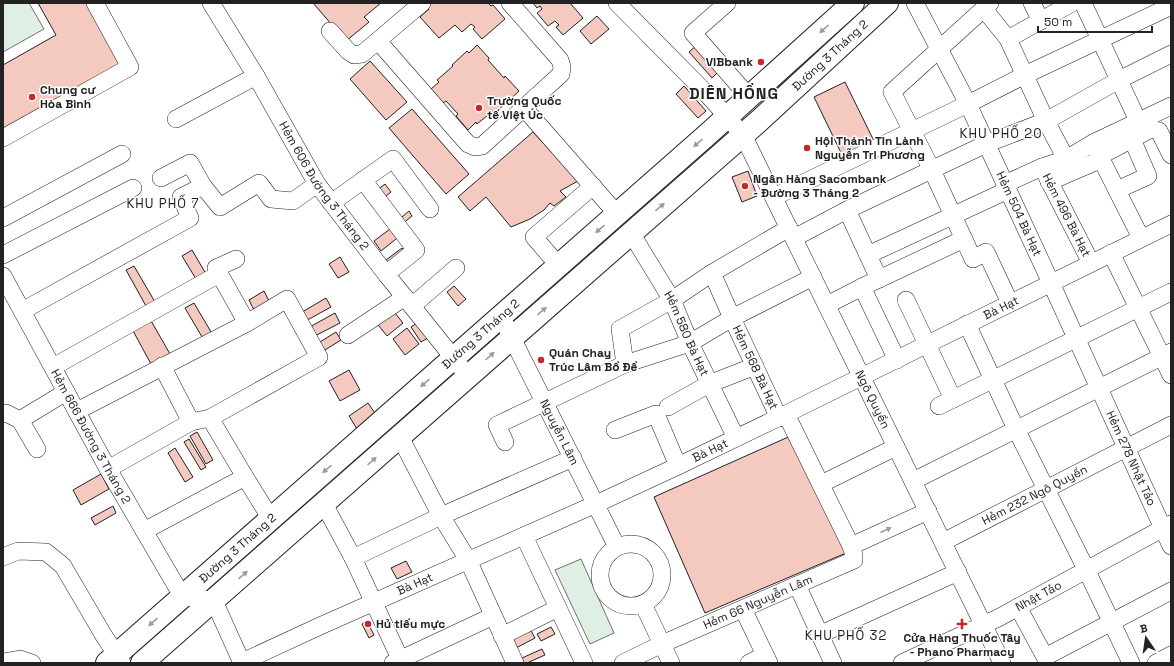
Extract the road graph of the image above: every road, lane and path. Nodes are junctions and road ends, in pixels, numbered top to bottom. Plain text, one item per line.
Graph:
1 (95, 3) edge
2 (211, 3) edge
3 (422, 3) edge
4 (510, 3) edge
5 (617, 3) edge
6 (727, 3) edge
7 (853, 3) edge
8 (887, 3) edge
9 (915, 3) edge
10 (1032, 3) edge
11 (1072, 3) edge
12 (1083, 3) edge
13 (987, 6) edge
14 (1167, 9) edge
15 (1041, 21) junction
16 (330, 31) dead end
17 (1008, 39) junction
18 (1101, 40) junction
19 (378, 41) junction
20 (939, 49) junction
21 (1171, 54) edge
22 (1025, 75) junction
23 (256, 76) junction
24 (1119, 80) junction
25 (749, 97) junction
26 (968, 104) junction
27 (1171, 106) edge
28 (524, 108) junction
29 (727, 117) junction
30 (176, 119) dead end
31 (1046, 121) junction
32 (1145, 123) junction
33 (912, 131) junction
34 (743, 135) junction
35 (3, 138) edge
36 (1132, 139) junction
37 (986, 144) junction
38 (1098, 153) junction
39 (122, 154) dead end
40 (1171, 155) edge
41 (1066, 159) junction
42 (932, 170) junction
43 (1046, 175) junction
44 (161, 178) dead end
45 (363, 180) junction
46 (317, 184) junction
47 (203, 186) junction
48 (593, 186) junction
49 (1006, 187) junction
50 (133, 188) dead end
51 (1117, 190) junction
52 (774, 197) junction
53 (331, 203) junction
54 (430, 209) dead end
55 (847, 210) junction
56 (617, 214) junction
57 (953, 216) junction
58 (3, 218) edge
59 (1170, 226) edge
60 (631, 233) junction
61 (791, 233) junction
62 (1141, 238) junction
63 (964, 239) junction
64 (1111, 254) junction
65 (3, 255) edge
66 (868, 255) junction
67 (236, 259) dead end
68 (1091, 263) junction
69 (559, 266) junction
70 (456, 268) dead end
71 (712, 273) junction
72 (219, 274) junction
73 (386, 274) junction
74 (3, 276) edge
75 (813, 277) junction
76 (878, 279) junction
77 (1051, 283) junction
78 (862, 287) junction
79 (1171, 292) edge
80 (672, 300) junction
81 (906, 300) dead end
82 (408, 301) junction
83 (1010, 303) junction
84 (827, 305) junction
85 (1138, 308) junction
86 (22, 311) junction
87 (501, 316) junction
88 (732, 318) junction
89 (247, 323) junction
90 (967, 324) junction
91 (348, 335) dead end
92 (513, 337) junction
93 (1076, 337) junction
94 (690, 343) junction
95 (927, 344) junction
96 (1166, 354) edge
97 (454, 357) junction
98 (897, 360) junction
99 (625, 364) junction
100 (162, 366) junction
101 (755, 366) junction
102 (53, 367) junction
103 (1171, 375) edge
104 (468, 376) junction
105 (862, 377) junction
106 (993, 379) junction
107 (709, 384) junction
108 (1099, 387) junction
109 (66, 392) junction
110 (545, 401) junction
111 (77, 411) junction
112 (662, 411) junction
113 (3, 414) edge
114 (783, 416) junction
115 (210, 418) junction
116 (20, 420) junction
117 (191, 422) junction
118 (1171, 425) edge
119 (1016, 429) junction
120 (615, 430) dead end
121 (400, 437) junction
122 (736, 438) junction
123 (505, 442) dead end
124 (896, 447) junction
125 (1127, 448) junction
126 (37, 449) dead end
127 (573, 458) junction
128 (678, 466) junction
129 (108, 469) junction
130 (245, 477) junction
131 (913, 481) junction
132 (821, 484) junction
133 (1045, 490) junction
134 (324, 504) junction
135 (596, 504) junction
136 (928, 512) junction
137 (441, 516) junction
138 (271, 519) junction
139 (1167, 526) edge
140 (144, 531) junction
141 (524, 536) junction
142 (943, 542) junction
143 (1171, 546) edge
144 (617, 548) junction
145 (852, 553) junction
146 (3, 557) edge
147 (353, 558) junction
148 (468, 560) junction
149 (1086, 569) junction
150 (958, 572) junction
151 (797, 585) junction
152 (1171, 591) edge
153 (182, 596) junction
154 (214, 601) junction
155 (375, 602) junction
156 (643, 604) junction
157 (1018, 607) junction
158 (558, 608) junction
159 (743, 609) junction
160 (493, 616) junction
161 (1111, 622) junction
162 (984, 625) junction
163 (819, 635) junction
164 (502, 636) junction
165 (662, 644) junction
166 (1171, 655) edge
167 (767, 659) edge
168 (115, 660) edge
169 (3, 662) edge
170 (147, 662) edge
171 (399, 662) edge
172 (513, 662) edge
173 (32, 663) edge
174 (241, 663) edge
175 (584, 663) edge
176 (623, 663) edge
177 (671, 663) edge
178 (749, 663) edge
179 (833, 663) edge
180 (902, 663) edge
181 (1002, 663) edge
182 (1131, 663) edge
183 (1156, 663) edge

1 - 35 street
2 - 23 street, Hẻm 606 Đường 3 Tháng 2
3 - 19 street
4 - 28 street
5 - 29 street, Ngô Quyền
6 - 25 street
7 -> 25 main road, Đường 3 Tháng 2
8 - 34 main road, Đường 3 Tháng 2
9 - 20 street, Hẻm 504 Bà Hạt
10 - 15 street
11 - 15 street
12 - 18 street
13 - 17 street
13 - 20 street
14 - 18 street
15 - 17 street
16 - 19 street
17 - 22 street
18 - 22 street
18 - 24 street
19 - 28 street
20 - 26 street, Hẻm 504 Bà Hạt
20 - 33 street
21 - 24 street
22 - 26 street
22 - 31 street
23 - 30 street
23 - 46 street, Hẻm 606 Đường 3 Tháng 2
24 - 31 street
24 - 32 street
25 - 29 main road, Đường 3 Tháng 2
26 - 33 street
26 - 37 street, Hẻm 504 Bà Hạt
27 - 32 street
28 - 48 street
29 - 34 street, Ngô Quyền
29 -> 56 main road, Đường 3 Tháng 2
31 - 37 street
31 - 41 street
32 - 36 street
32 - 38 street
32 - 40 street
33 - 42 street
33 - 52 street
34 - 52 street, Ngô Quyền
60 -> 34 main road, Đường 3 Tháng 2
36 - 38 street
36 - 51 street
37 - 42 street
37 - 49 street, Hẻm 504 Bà Hạt
38 - 41 street
38 - 43 street
38 - 51 street
39 - 58 street
41 - 43 street
42 - 55 street
42 - 57 street
43 - 49 street
43 - 68 street, Hẻm 496 Bà Hạt
44 - 47 street
45 - 53 street
45 - 54 street
45 - 73 street
46 - 47 street
46 - 53 street, Hẻm 606 Đường 3 Tháng 2
47 - 86 street
48 - 56 street
48 - 69 street
49 - 57 street
49 - 77 street, Hẻm 504 Bà Hạt
50 - 65 street
51 - 62 street
52 - 61 street, Ngô Quyền
53 - 73 street, Hẻm 606 Đường 3 Tháng 2
55 - 61 street
55 - 66 street
56 -> 69 main road, Đường 3 Tháng 2
57 - 63 street
57 - 66 street
59 - 62 street, Bà Hạt
60 - 80 street, Hẻm 580 Bà Hạt
92 -> 60 main road, Đường 3 Tháng 2
61 - 71 street
61 - 75 street, Ngô Quyền
62 - 64 street, Bà Hạt
63 - 76 street
63 - 83 street
64 - 68 street, Bà Hạt
64 - 85 street
66 - 76 street
67 - 72 street
68 - 77 street, Bà Hạt
69 - 87 main road, Đường 3 Tháng 2
70 - 82 street
71 - 80 street
71 - 88 street, Hẻm 568 Bà Hạt
72 - 89 street
72 - 102 street
73 - 82 street, Hẻm 606 Đường 3 Tháng 2
74 - 86 street, Hẻm 666 Đường 3 Tháng 2
75 - 84 street, Ngô Quyền
75 - 88 street
76 - 78 street
77 - 83 street, Bà Hạt
77 - 93 street, Hẻm 504 Bà Hạt
78 - 84 street
78 - 98 street
79 - 85 street
80 - 94 street, Hẻm 580 Bà Hạt
80 - 99 street
81 - 95 street
82 - 91 street
82 - 97 street, Hẻm 606 Đường 3 Tháng 2
83 - 90 street, Bà Hạt
84 - 105 street, Ngô Quyền
85 - 93 street
85 - 96 street
86 - 102 street, Hẻm 666 Đường 3 Tháng 2
87 - 92 street, Nguyễn Lâm
87 - 97 main road, Đường 3 Tháng 2
88 - 94 street
88 - 101 street, Hẻm 568 Bà Hạt
89 - 100 street
89 - 115 street
90 - 95 street, Bà Hạt
90 - 106 street
104 -> 92 main road, Đường 3 Tháng 2
92 - 110 street, Nguyễn Lâm
93 - 106 street
93 - 108 street, Hẻm 278 Nhật Tảo
94 - 99 street
94 - 107 street, Hẻm 580 Bà Hạt
95 - 98 street, Bà Hạt
95 - 106 street
96 - 103 street
96 - 108 street
97 - 104 street, Hẻm 606 Đường 3 Tháng 2
97 -> 138 main road, Đường 3 Tháng 2
98 - 105 street, Bà Hạt
99 - 110 street
100 - 111 street
100 - 117 street
101 - 107 street
101 - 114 street, Hẻm 568 Bà Hạt
102 - 109 street, Hẻm 666 Đường 3 Tháng 2
104 - 121 main road, Đường 3 Tháng 2
105 - 114 street, Bà Hạt
105 - 124 street, Ngô Quyền
106 - 119 street
107 - 112 street
107 - 122 street, Hẻm 580 Bà Hạt
108 - 119 street
108 - 125 street, Hẻm 278 Nhật Tảo
109 - 111 street, Hẻm 666 Đường 3 Tháng 2
109 - 116 street
110 - 123 street
110 - 127 street, Nguyễn Lâm
111 - 129 street, Hẻm 666 Đường 3 Tháng 2
112 - 120 street
112 - 128 street
113 - 116 street
114 - 122 street, Bà Hạt
114 - 132 street, Hẻm 568 Bà Hạt
115 - 117 street
115 - 130 street
116 - 126 street
117 - 129 street
118 - 125 street, Hẻm 232 Ngô Quyền
119 - 131 street
119 - 133 street
134 -> 121 main road, Đường 3 Tháng 2
121 - 137 street
122 - 128 street, Bà Hạt
124 - 131 street, Ngô Quyền
124 - 132 street
125 - 133 street, Hẻm 232 Ngô Quyền
125 - 139 street, Hẻm 278 Nhật Tảo
127 - 135 street, Nguyễn Lâm
127 - 137 street
128 - 135 street, Bà Hạt
129 - 140 street, Hẻm 666 Đường 3 Tháng 2
130 - 138 street
130 - 140 street
131 - 136 street, Ngô Quyền
132 - 145 street, Hẻm 568 Bà Hạt
133 - 142 street, Hẻm 232 Ngô Quyền
133 - 149 street
134 - 147 street
154 -> 134 main road, Đường 3 Tháng 2
135 - 141 street, Bà Hạt
135 - 144 street, Nguyễn Lâm
136 - 142 street, Ngô Quyền
145 -> 136 street, Hẻm 66 Nguyễn Lâm
137 - 147 street
137 - 148 street
138 - 153 main road, Đường 3 Tháng 2
139 - 143 street, Hẻm 278 Nhật Tảo
139 - 149 street, Nhật Tảo
140 - 153 street, Hẻm 666 Đường 3 Tháng 2
141 - 148 street, Bà Hạt
141 - 158 street
142 - 150 street, Ngô Quyền
144 - 156 street
144 - 156 street
145 - 151 street, Hẻm 66 Nguyễn Lâm
146 - 168 street
147 - 155 street
148 - 155 street, Bà Hạt
148 - 160 street
149 - 157 street, Nhật Tảo
149 - 161 street
150 - 162 street, Ngô Quyền
150 - 163 street
151 - 159 street, Hẻm 66 Nguyễn Lâm
151 - 163 street
152 - 161 street
153 - 154 street
153 -> 168 main road, Đường 3 Tháng 2
154 - 170 main road, Đường 3 Tháng 2
154 - 174 street
155 - 171 street
155 - 174 street, Bà Hạt
156 - 165 street
157 - 161 street
157 - 162 street, Nhật Tảo
158 - 164 street
158 - 175 street
159 - 165 street, Hẻm 66 Nguyễn Lâm
159 - 167 street
160 - 164 street
160 - 171 street
161 - 182 street
162 - 180 street, Nhật Tảo
162 - 181 street, Ngô Quyền
163 - 179 street
164 - 172 street
165 - 176 street, Hẻm 66 Nguyễn Lâm
165 - 177 street
166 - 183 street
167 - 178 street
169 - 173 street

